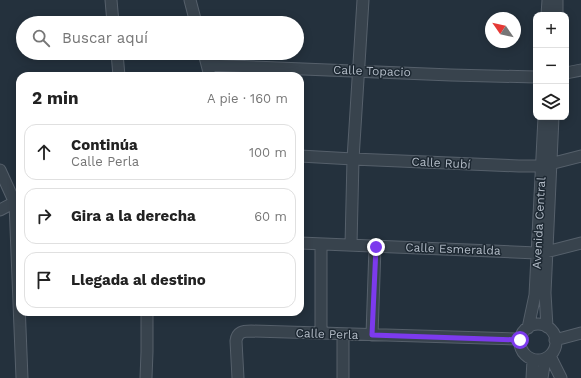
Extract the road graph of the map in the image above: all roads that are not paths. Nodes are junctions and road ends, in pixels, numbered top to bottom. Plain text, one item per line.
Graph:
1 (111, 0) edge
2 (190, 0) edge
3 (363, 0) edge
4 (548, 0) edge
5 (557, 0) edge
6 (547, 12) edge
7 (557, 12) edge
8 (112, 16) edge
9 (194, 16) edge
10 (118, 60) edge
11 (206, 60) edge
12 (207, 65) junction
13 (581, 70) edge
14 (359, 71) junction
15 (119, 72) edge
16 (209, 72) edge
17 (569, 72) edge
18 (533, 77) edge
19 (544, 120) edge
20 (554, 120) edge
21 (304, 156) edge
22 (581, 156) edge
23 (354, 159) junction
24 (547, 165) junction
25 (0, 170) edge
26 (16, 200) edge
27 (16, 202) edge
28 (0, 210) edge
29 (304, 243) edge
30 (581, 243) edge
31 (321, 244) junction
32 (351, 245) junction
33 (376, 247) junction
34 (541, 252) junction
35 (20, 316) edge
36 (147, 316) edge
37 (546, 327) junction
38 (528, 328) junction
39 (581, 332) edge
40 (321, 333) junction
41 (343, 334) junction
42 (372, 335) junction
43 (520, 340) junction
44 (555, 340) junction
45 (547, 357) junction
46 (533, 360) junction
47 (22, 378) edge
48 (146, 378) edge
49 (238, 378) edge
50 (343, 378) edge
51 (532, 378) edge
52 (542, 378) edge
53 (561, 378) edge

1 - 8 street
2 - 9 street
3 - 14 street
4 - 6 street
5 - 7 street
10 - 15 street
11 - 12 street
12 - 14 street, Calle Topacio
12 - 16 street
13 - 17 street
14 - 18 street, Calle Topacio
14 - 23 street
19 - 24 street, Avenida Central
20 - 24 street, Avenida Central
21 - 23 street, Calle Rubí
22 - 24 street, Calle Rubí
23 - 24 street, Calle Rubí
23 - 32 street
24 - 34 street, Avenida Central
25 - 26 street
27 - 28 street
29 - 31 street, Calle Esmeralda
30 - 34 street, Calle Esmeralda
31 - 32 street, Calle Esmeralda
31 - 40 street
32 - 33 street, Calle Esmeralda
33 - 34 street, Calle Esmeralda
33 - 42 street
34 - 37 street, Avenida Central
34 - 38 street, Avenida Central
35 - 47 street
36 - 48 street
37 - 38 street
37 - 44 street
38 - 43 street
39 - 44 street
40 - 41 street, Calle Perla
40 - 49 street, Calle Perla
41 - 42 street, Calle Perla
41 - 50 street
42 - 43 street, Calle Perla
43 - 46 street
44 - 45 street
45 - 46 street
45 - 52 street
45 - 53 street
46 - 51 street

